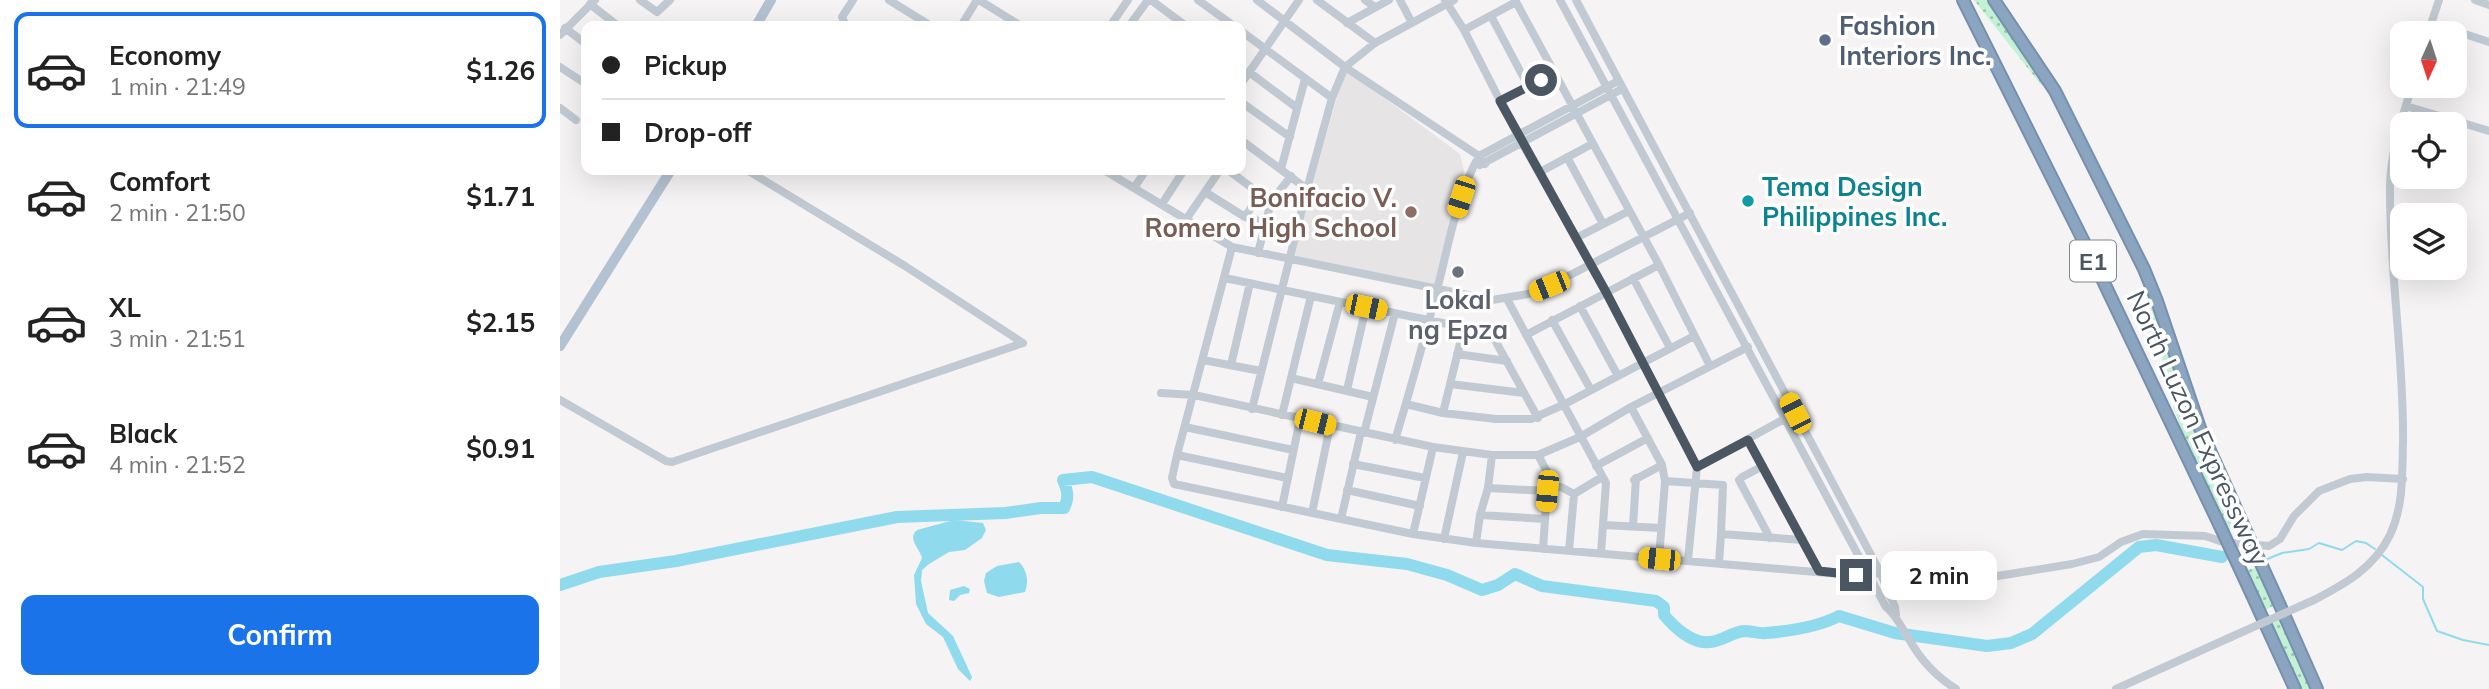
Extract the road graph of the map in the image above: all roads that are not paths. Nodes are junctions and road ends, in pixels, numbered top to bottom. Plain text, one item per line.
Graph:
1 (640, 0) edge
2 (670, 0) edge
3 (853, 0) edge
4 (889, 0) edge
5 (978, 0) edge
6 (1128, 0) edge
7 (1149, 0) edge
8 (1198, 0) edge
9 (1256, 0) edge
10 (1299, 0) edge
11 (1317, 0) edge
12 (1365, 0) edge
13 (1389, 0) edge
14 (1400, 0) edge
15 (1560, 0) edge
16 (1576, 0) edge
17 (1963, 0) edge
18 (1994, 0) edge
19 (2439, 0) edge
20 (2474, 0) edge
21 (769, 1) edge
22 (1449, 1) edge
23 (1516, 1) edge
24 (592, 2) edge
25 (2489, 5) edge
26 (1375, 7) junction
27 (1491, 16) junction
28 (613, 21) edge
29 (759, 21) edge
30 (844, 21) edge
31 (923, 21) edge
32 (964, 21) edge
33 (1013, 21) edge
34 (1113, 21) edge
35 (1136, 21) edge
36 (1179, 21) edge
37 (1227, 21) edge
38 (1284, 21) junction
39 (2432, 21) edge
40 (1347, 23) junction
41 (1412, 23) junction
42 (1464, 30) junction
43 (563, 32) edge
44 (1246, 35) edge
45 (2468, 35) edge
46 (581, 41) edge
47 (2489, 42) edge
48 (1375, 43) junction
49 (1265, 49) junction
50 (560, 67) edge
51 (1345, 67) junction
52 (1249, 72) junction
53 (1554, 73) junction
54 (1246, 76) edge
55 (1305, 79) junction
56 (581, 81) edge
57 (1620, 85) junction
58 (1528, 86) junction
59 (1608, 91) junction
60 (1332, 98) junction
61 (2408, 98) edge
62 (1500, 101) junction
63 (1246, 106) edge
64 (2406, 106) junction
65 (560, 108) edge
66 (1297, 108) junction
67 (1573, 109) junction
68 (576, 120) dead end
69 (2489, 131) edge
70 (1290, 137) junction
71 (1519, 138) junction
72 (1246, 144) edge
73 (1592, 144) junction
74 (1567, 157) junction
75 (1482, 160) junction
76 (1281, 169) junction
77 (1540, 172) junction
78 (668, 175) edge
79 (755, 175) edge
80 (1112, 175) edge
81 (1139, 175) edge
82 (1181, 175) edge
83 (1217, 175) edge
84 (1235, 175) edge
85 (1291, 176) junction
86 (1134, 188) junction
87 (1307, 189) junction
88 (1205, 192) junction
89 (1260, 194) junction
90 (1271, 202) junction
91 (1162, 204) junction
92 (1629, 211) junction
93 (1690, 213) junction
94 (1245, 217) junction
95 (1187, 218) junction
96 (1679, 219) junction
97 (1266, 223) junction
98 (1603, 224) junction
99 (1576, 238) junction
100 (1644, 238) junction
101 (1232, 247) junction
102 (1258, 253) junction
103 (1289, 259) junction
104 (1590, 265) junction
105 (1659, 265) junction
106 (1225, 278) junction
107 (1633, 278) junction
108 (1250, 283) junction
109 (1280, 289) junction
110 (1437, 289) junction
111 (1606, 292) junction
112 (1311, 296) junction
113 (1507, 299) junction
114 (1340, 302) junction
115 (1580, 306) junction
116 (1366, 307) junction
117 (1395, 313) junction
118 (1552, 320) junction
119 (1429, 321) junction
120 (1464, 327) junction
121 (1526, 335) junction
122 (1694, 336) junction
123 (1758, 341) junction
124 (560, 345) edge
125 (1670, 348) junction
126 (1746, 348) junction
127 (1457, 354) junction
128 (1203, 359) junction
129 (1507, 361) junction
130 (1643, 363) junction
131 (1231, 365) junction
132 (1710, 366) junction
133 (1261, 371) junction
134 (1618, 376) junction
135 (1291, 378) junction
136 (1318, 384) junction
137 (1450, 384) junction
138 (1347, 390) junction
139 (1591, 390) junction
140 (1161, 393) dead end
141 (1524, 393) junction
142 (1658, 393) junction
143 (1194, 395) junction
144 (1373, 397) junction
145 (560, 400) edge
146 (1406, 404) junction
147 (1563, 405) junction
148 (1631, 407) junction
149 (1252, 409) junction
150 (1443, 413) junction
151 (1795, 413) junction
152 (1282, 415) junction
153 (1538, 418) junction
154 (1300, 419) junction
155 (1784, 420) junction
156 (1330, 426) junction
157 (1185, 427) junction
158 (1363, 433) junction
159 (1580, 437) junction
160 (1648, 438) junction
161 (1395, 440) junction
162 (1748, 440) junction
163 (1433, 447) junction
164 (1293, 450) junction
165 (1462, 452) junction
166 (1177, 455) junction
167 (1492, 455) junction
168 (1538, 456) junction
169 (1353, 464) junction
170 (1662, 465) junction
171 (1596, 466) junction
172 (1763, 466) junction
173 (1697, 467) junction
174 (1602, 477) junction
175 (1287, 478) junction
176 (1425, 478) junction
177 (2403, 479) junction
178 (1665, 481) junction
179 (1694, 483) junction
180 (1488, 488) junction
181 (1548, 488) junction
182 (1347, 490) junction
183 (1574, 494) junction
184 (1420, 506) junction
185 (1282, 507) junction
186 (1312, 513) junction
187 (1480, 514) junction
188 (1341, 519) junction
189 (1545, 519) junction
190 (1603, 524) junction
191 (1633, 526) junction
192 (1661, 528) junction
193 (1413, 534) junction
194 (1721, 534) junction
195 (1770, 538) junction
196 (1444, 539) junction
197 (1802, 540) junction
198 (1476, 544) junction
199 (1543, 549) junction
200 (1569, 551) junction
201 (1601, 553) junction
202 (1659, 559) junction
203 (1688, 560) junction
204 (1719, 563) junction
205 (1819, 571) junction
206 (1880, 572) junction
207 (1870, 576) junction
208 (1893, 581) dead end
209 (1897, 617) junction
210 (1956, 689) edge
211 (2116, 689) edge
212 (2295, 689) edge
213 (2317, 689) edge

1 - 2 street
3 - 30 street
4 - 31 street
5 - 32 street
5 - 33 street
6 - 34 street
7 - 35 street
7 - 36 street
8 - 37 street
9 - 38 street
10 - 38 street
11 - 40 street
12 - 26 street
13 - 26 street
14 - 41 street
15 - 59 street
16 - 57 street
17 - 212 highway, North Luzon Expressway / E1, bridge
18 - 213 highway, North Luzon Expressway / E1, bridge
19 - 39 street
20 - 25 street
21 - 29 main road
22 - 41 street
22 - 42 street
23 - 27 street
23 - 53 street
24 - 28 street
24 - 43 street
26 - 40 street
27 - 42 street
27 - 58 street
38 - 49 street
38 - 51 street
40 - 48 street
41 - 48 street
42 - 62 street
43 - 46 street
44 - 49 street
45 - 47 street
48 - 51 street
49 - 52 street
49 - 55 street
50 - 56 street
51 - 60 street
51 - 75 street
52 - 54 street
52 - 66 street
53 - 58 street
53 - 67 street
55 - 60 street
55 - 66 street
57 - 59 street
57 - 93 street
58 - 62 street
59 - 67 street
59 - 96 street
60 - 87 street
61 - 64 street
62 - 71 street
63 - 70 street
64 - 69 street
64 - 177 street
65 - 68 street
66 - 70 street
67 - 71 street
67 - 73 street
70 - 76 street
71 - 75 street
71 - 77 street
72 - 76 street
73 - 74 street
73 - 92 street
74 - 77 street
74 - 98 street
75 - 110 street
76 - 85 street
77 - 99 street
78 - 124 main road
79 - 145 street
80 - 86 street
81 - 86 street
82 - 91 street
83 - 88 street
84 - 89 street
85 - 87 street
85 - 90 street
86 - 91 street
87 - 103 street
88 - 94 street
88 - 95 street
89 - 90 street
89 - 94 street
90 - 97 street
91 - 95 street
92 - 98 street
92 - 100 street
93 - 96 street
93 - 123 street
94 - 97 street
95 - 101 street
96 - 100 street
96 - 126 street
97 - 102 street
98 - 99 street
99 - 104 street
100 - 104 street
100 - 105 street
101 - 102 street
101 - 106 street
102 - 103 street
103 - 109 street
103 - 110 street
104 - 111 street
104 - 113 street
105 - 107 street
105 - 122 street
106 - 108 street
106 - 128 street
107 - 111 street
107 - 125 street
108 - 109 street
108 - 131 street
109 - 112 street
109 - 133 street
110 - 113 street
110 - 119 street
111 - 115 street
111 - 130 street
112 - 114 street
112 - 135 street
113 - 121 street
114 - 116 street
114 - 136 street
115 - 118 street
115 - 134 street
116 - 117 street
116 - 138 street
117 - 119 street
117 - 144 street
118 - 121 street
118 - 139 street
119 - 120 street
119 - 146 street
120 - 127 street
120 - 129 street
121 - 147 street
122 - 125 street
122 - 132 street
123 - 126 street
123 - 151 street
125 - 130 street
126 - 132 street
126 - 155 street
127 - 129 street
127 - 137 street
128 - 131 street
128 - 143 street
129 - 141 street
130 - 134 street
130 - 142 street
131 - 133 street
132 - 142 street
133 - 149 street
134 - 139 street
135 - 136 street
135 - 152 street
136 - 138 street
137 - 141 street
137 - 150 street
138 - 144 street
139 - 147 street
140 - 143 street
141 - 153 street
142 - 148 street
142 - 173 street
143 - 149 street
143 - 157 street
144 - 158 street
146 - 150 street
146 - 161 street
147 - 153 street
147 - 159 street
148 - 159 street
148 - 160 street
149 - 152 street
150 - 153 street
151 - 155 street
151 - 206 street
152 - 154 street
154 - 156 street
154 - 164 street
155 - 162 street
155 - 207 street
156 - 158 street
156 - 186 street
157 - 164 street
157 - 166 street
158 - 161 street
158 - 169 street
159 - 168 street
159 - 171 street
160 - 170 street
160 - 171 street
161 - 163 street
162 - 172 street
162 - 173 street
163 - 165 street
163 - 176 street
164 - 175 street
165 - 167 street
165 - 196 street
166 - 175 street
166 - 185 street
167 - 168 street
167 - 180 street
168 - 181 street
169 - 176 street
169 - 182 street
170 - 178 street
170 - 191 street
171 - 174 street
172 - 195 street
172 - 197 street
173 - 179 street
174 - 183 street
174 - 190 street
175 - 185 street
176 - 184 street
177 - 208 street
177 - 211 street, bridge
178 - 179 street
178 - 192 street
179 - 194 street
179 - 203 street
180 - 181 street
180 - 187 street
181 - 183 street
181 - 189 street
182 - 184 street
182 - 188 street
183 - 200 street
184 - 193 street
185 - 186 street
186 - 188 street
187 - 189 street
187 - 198 street
188 - 193 street
189 - 199 street
190 - 191 street
190 - 201 street
191 - 192 street
192 - 202 street
193 - 196 street
194 - 195 street
194 - 204 street
195 - 197 street
196 - 198 street
197 - 205 street
198 - 199 street
199 - 200 street
200 - 201 street
201 - 202 street
202 - 203 street
203 - 204 street
204 - 205 street
205 - 207 street
206 - 207 street
206 - 209 street
207 - 209 street
209 - 210 street

